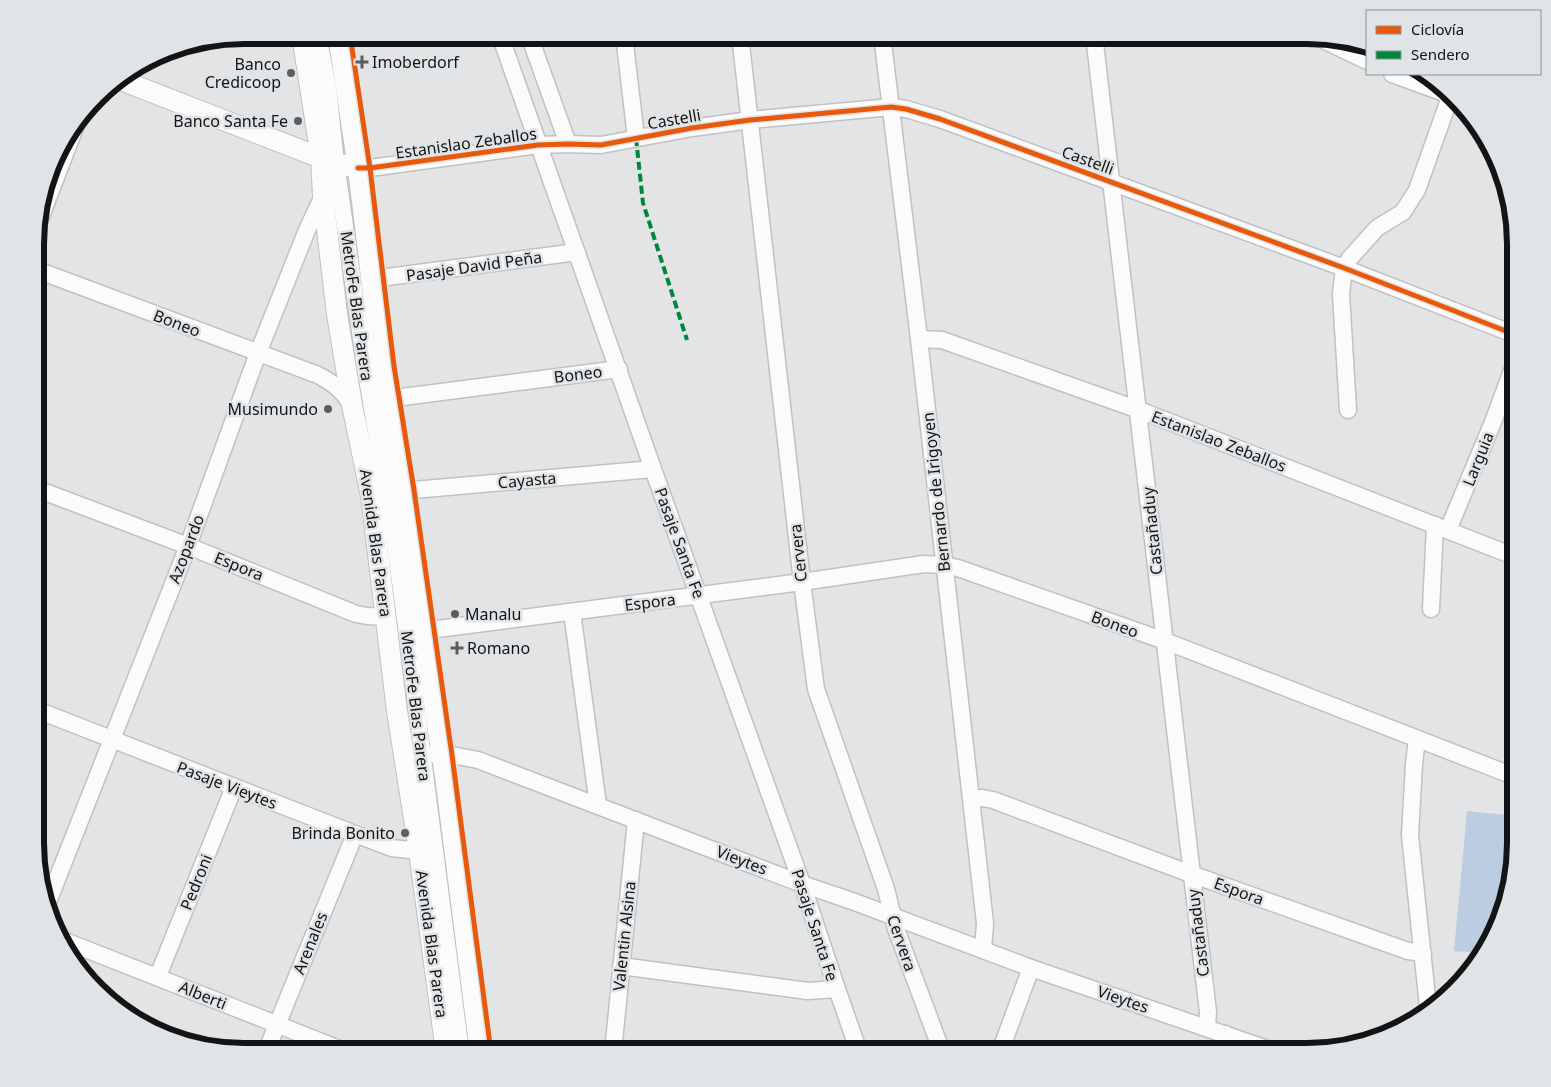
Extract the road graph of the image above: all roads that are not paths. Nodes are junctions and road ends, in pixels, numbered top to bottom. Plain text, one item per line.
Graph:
1 (304, 44) edge
2 (320, 44) edge
3 (339, 44) edge
4 (503, 44) edge
5 (532, 44) edge
6 (625, 44) edge
7 (741, 44) edge
8 (883, 44) edge
9 (1095, 44) edge
10 (1334, 45) edge
11 (1366, 61) edge
12 (1395, 75) edge
13 (126, 82) edge
14 (1435, 90) edge
15 (1448, 101) edge
16 (891, 107) junction
17 (750, 120) junction
18 (636, 138) junction
19 (568, 144) junction
20 (538, 145) junction
21 (65, 153) edge
22 (328, 160) junction
23 (358, 168) junction
24 (1110, 182) junction
25 (52, 188) edge
26 (323, 196) junction
27 (577, 252) junction
28 (1344, 268) junction
29 (44, 273) edge
30 (372, 279) junction
31 (1507, 331) edge
32 (919, 339) junction
33 (258, 353) junction
34 (364, 367) junction
35 (619, 369) junction
36 (318, 375) junction
37 (1507, 384) edge
38 (388, 399) junction
39 (352, 405) junction
40 (1139, 410) junction
41 (1348, 410) dead end
42 (653, 469) junction
43 (402, 491) junction
44 (44, 492) edge
45 (1441, 527) junction
46 (188, 546) junction
47 (1507, 553) edge
48 (944, 564) junction
49 (802, 582) junction
50 (699, 596) junction
51 (1431, 609) dead end
52 (572, 612) junction
53 (387, 618) junction
54 (422, 631) junction
55 (1165, 641) junction
56 (44, 713) edge
57 (1418, 739) junction
58 (111, 740) junction
59 (422, 754) junction
60 (1507, 774) edge
61 (234, 787) junction
62 (972, 799) junction
63 (598, 805) junction
64 (636, 820) junction
65 (355, 834) junction
66 (420, 851) junction
67 (1191, 874) junction
68 (802, 884) junction
69 (51, 895) edge
70 (893, 916) junction
71 (71, 943) edge
72 (983, 950) junction
73 (1423, 953) junction
74 (621, 966) junction
75 (1031, 968) junction
76 (158, 976) junction
77 (837, 989) junction
78 (1428, 1003) edge
79 (276, 1025) junction
80 (1207, 1027) junction
81 (1226, 1034) junction
82 (269, 1043) edge
83 (323, 1043) edge
84 (445, 1043) edge
85 (461, 1043) edge
86 (478, 1043) edge
87 (614, 1043) edge
88 (857, 1043) edge
89 (939, 1043) edge
90 (1003, 1043) edge
91 (1223, 1043) edge
92 (1251, 1043) edge

1 - 22 main road, Avenida Blas Parera
2 - 22 street, MetroFe Blas Parera
3 - 23 main road, Avenida Blas Parera
4 - 20 street, Pasaje Santa Fe
5 - 19 street
6 - 18 street
7 - 17 street, Cervera
8 - 16 street, Bernardo de Irigoyen
9 - 24 street, Castañaduy
10 - 11 street
12 - 14 street
13 - 22 main road, Estanislao Zeballos
15 - 28 street
16 - 17 street, Castelli
16 - 24 street, Castelli
16 - 32 street, Bernardo de Irigoyen
17 - 18 street, Castelli
17 - 49 street, Cervera
18 - 19 street, Estanislao Zeballos
19 - 20 street, Estanislao Zeballos
20 - 23 street, Estanislao Zeballos
20 - 27 street, Pasaje Santa Fe
21 - 25 street
22 - 23 main road, Estanislao Zeballos
22 - 26 main road, Avenida Blas Parera
22 - 34 street, MetroFe Blas Parera
23 - 30 main road, Avenida Blas Parera
24 - 28 street, Castelli
24 - 40 street, Castañaduy
26 - 33 street, Azopardo
26 - 34 main road, Avenida Blas Parera
27 - 30 street, Pasaje David Peña
27 - 35 street, Pasaje Santa Fe
28 - 31 street, Castelli
28 - 41 street
29 - 33 street, Boneo
30 - 34 main road, Avenida Blas Parera
32 - 40 street, Estanislao Zeballos
32 - 48 street, Bernardo de Irigoyen
33 - 36 street, Boneo
33 - 46 street, Azopardo
34 - 36 street, Boneo
34 - 38 main road, Avenida Blas Parera
34 - 39 main road, Avenida Blas Parera
34 - 59 street, MetroFe Blas Parera
35 - 38 street, Boneo
35 - 42 street, Pasaje Santa Fe
36 - 39 street, Boneo
37 - 45 street, Larguia
38 - 43 main road, Avenida Blas Parera
39 - 53 main road, Avenida Blas Parera
40 - 45 street, Estanislao Zeballos
40 - 55 street, Castañaduy
42 - 43 street, Cayasta
42 - 50 street, Pasaje Santa Fe
43 - 54 main road, Avenida Blas Parera
44 - 46 street, Espora
45 - 47 street, Estanislao Zeballos
45 - 51 street
46 - 53 street, Espora
46 - 58 street, Azopardo
48 - 49 street, Boneo
48 - 55 street, Boneo
48 - 62 street, Bernardo de Irigoyen
49 - 50 street, Boneo
49 - 70 street, Cervera
50 - 52 street, Espora
50 - 68 street, Pasaje Santa Fe
52 - 54 street, Espora
52 - 63 street
53 - 59 main road, Avenida Blas Parera
54 - 59 main road, Avenida Blas Parera
55 - 57 street, Boneo
55 - 67 street, Castañaduy
56 - 58 street, Pasaje Vieytes
57 - 60 street, Boneo
57 - 73 street
58 - 61 street, Pasaje Vieytes
58 - 69 street, Azopardo
59 - 63 street, Vieytes
59 - 66 main road, Avenida Blas Parera
59 - 85 street, MetroFe Blas Parera
59 - 86 main road, Avenida Blas Parera
61 - 65 street, Pasaje Vieytes
61 - 76 street, Pedroni
62 - 67 street, Espora
62 - 72 street, Bernardo de Irigoyen
63 - 64 street, Vieytes
64 - 68 street, Vieytes
64 - 74 street, Valentin Alsina
65 - 66 street, Pasaje Vieytes
65 - 79 street, Arenales
66 - 84 main road, Avenida Blas Parera
67 - 73 street, Espora
67 - 80 street, Castañaduy
68 - 70 street, Vieytes
68 - 77 street, Pasaje Santa Fe
70 - 72 street, Vieytes
70 - 89 street, Cervera
71 - 76 street, Alberti
72 - 75 street, Vieytes
73 - 78 street
74 - 77 street
74 - 87 street, Valentin Alsina
75 - 80 street, Vieytes
75 - 90 street
76 - 79 street, Alberti
77 - 88 street, Pasaje Santa Fe
79 - 82 street, Arenales
79 - 83 street, Alberti
80 - 81 street, Vieytes
81 - 91 street
81 - 92 street, Vieytes

